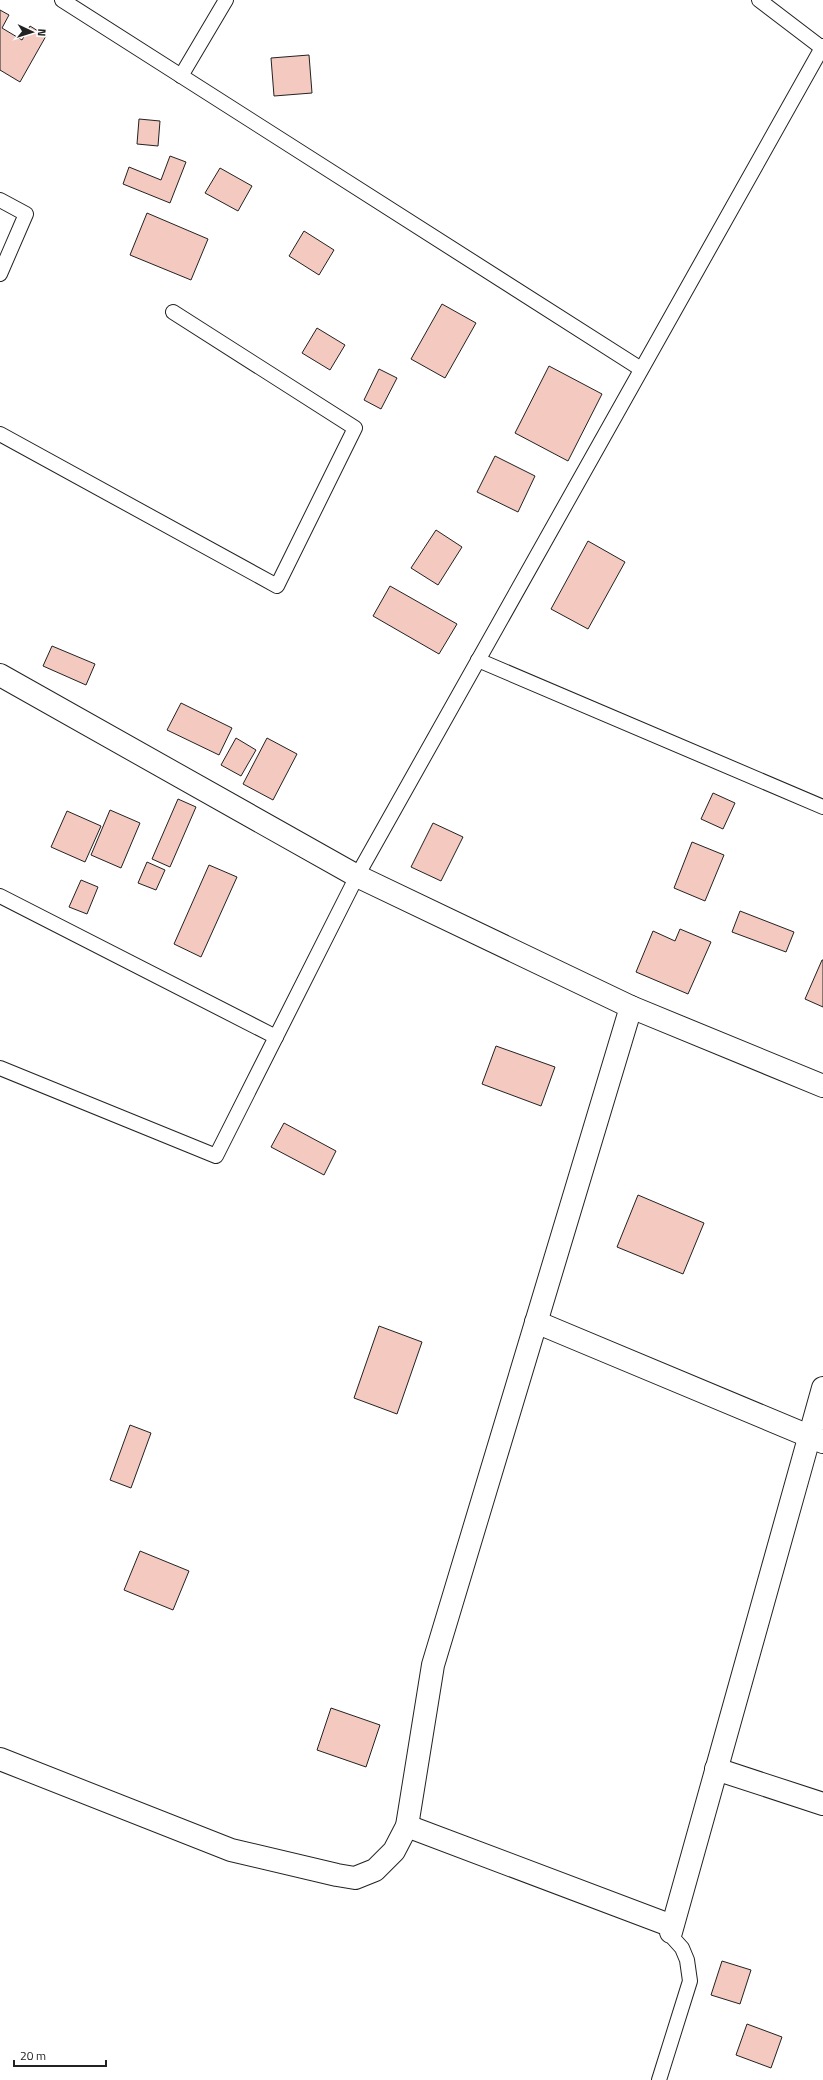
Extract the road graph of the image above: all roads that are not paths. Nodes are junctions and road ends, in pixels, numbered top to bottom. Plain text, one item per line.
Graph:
1 (62, 0) edge
2 (226, 0) edge
3 (759, 0) edge
4 (822, 47) edge
5 (181, 76) junction
6 (0, 200) edge
7 (0, 274) edge
8 (173, 312) dead end
9 (641, 369) junction
10 (0, 434) edge
11 (478, 660) junction
12 (0, 676) edge
13 (823, 807) edge
14 (357, 876) junction
15 (0, 896) edge
16 (631, 1007) junction
17 (276, 1037) junction
18 (0, 1068) edge
19 (823, 1086) edge
20 (536, 1322) junction
21 (823, 1388) edge
22 (816, 1439) edge
23 (0, 1758) edge
24 (716, 1769) junction
25 (823, 1804) edge
26 (407, 1826) junction
27 (671, 1929) junction
28 (659, 2080) edge

1 - 5 lane
2 - 5 lane
3 - 4 lane
4 - 9 lane
5 - 9 lane
6 - 7 lane
8 - 10 lane
9 - 11 lane
11 - 13 lane
11 - 14 lane
12 - 14 street
14 - 16 street
14 - 17 lane
15 - 17 lane
16 - 19 street
16 - 20 street
17 - 18 lane
20 - 22 street
20 - 26 street
21 - 22 street
22 - 24 street
23 - 26 street
24 - 25 street
24 - 27 street
26 - 27 street
27 - 28 lane

